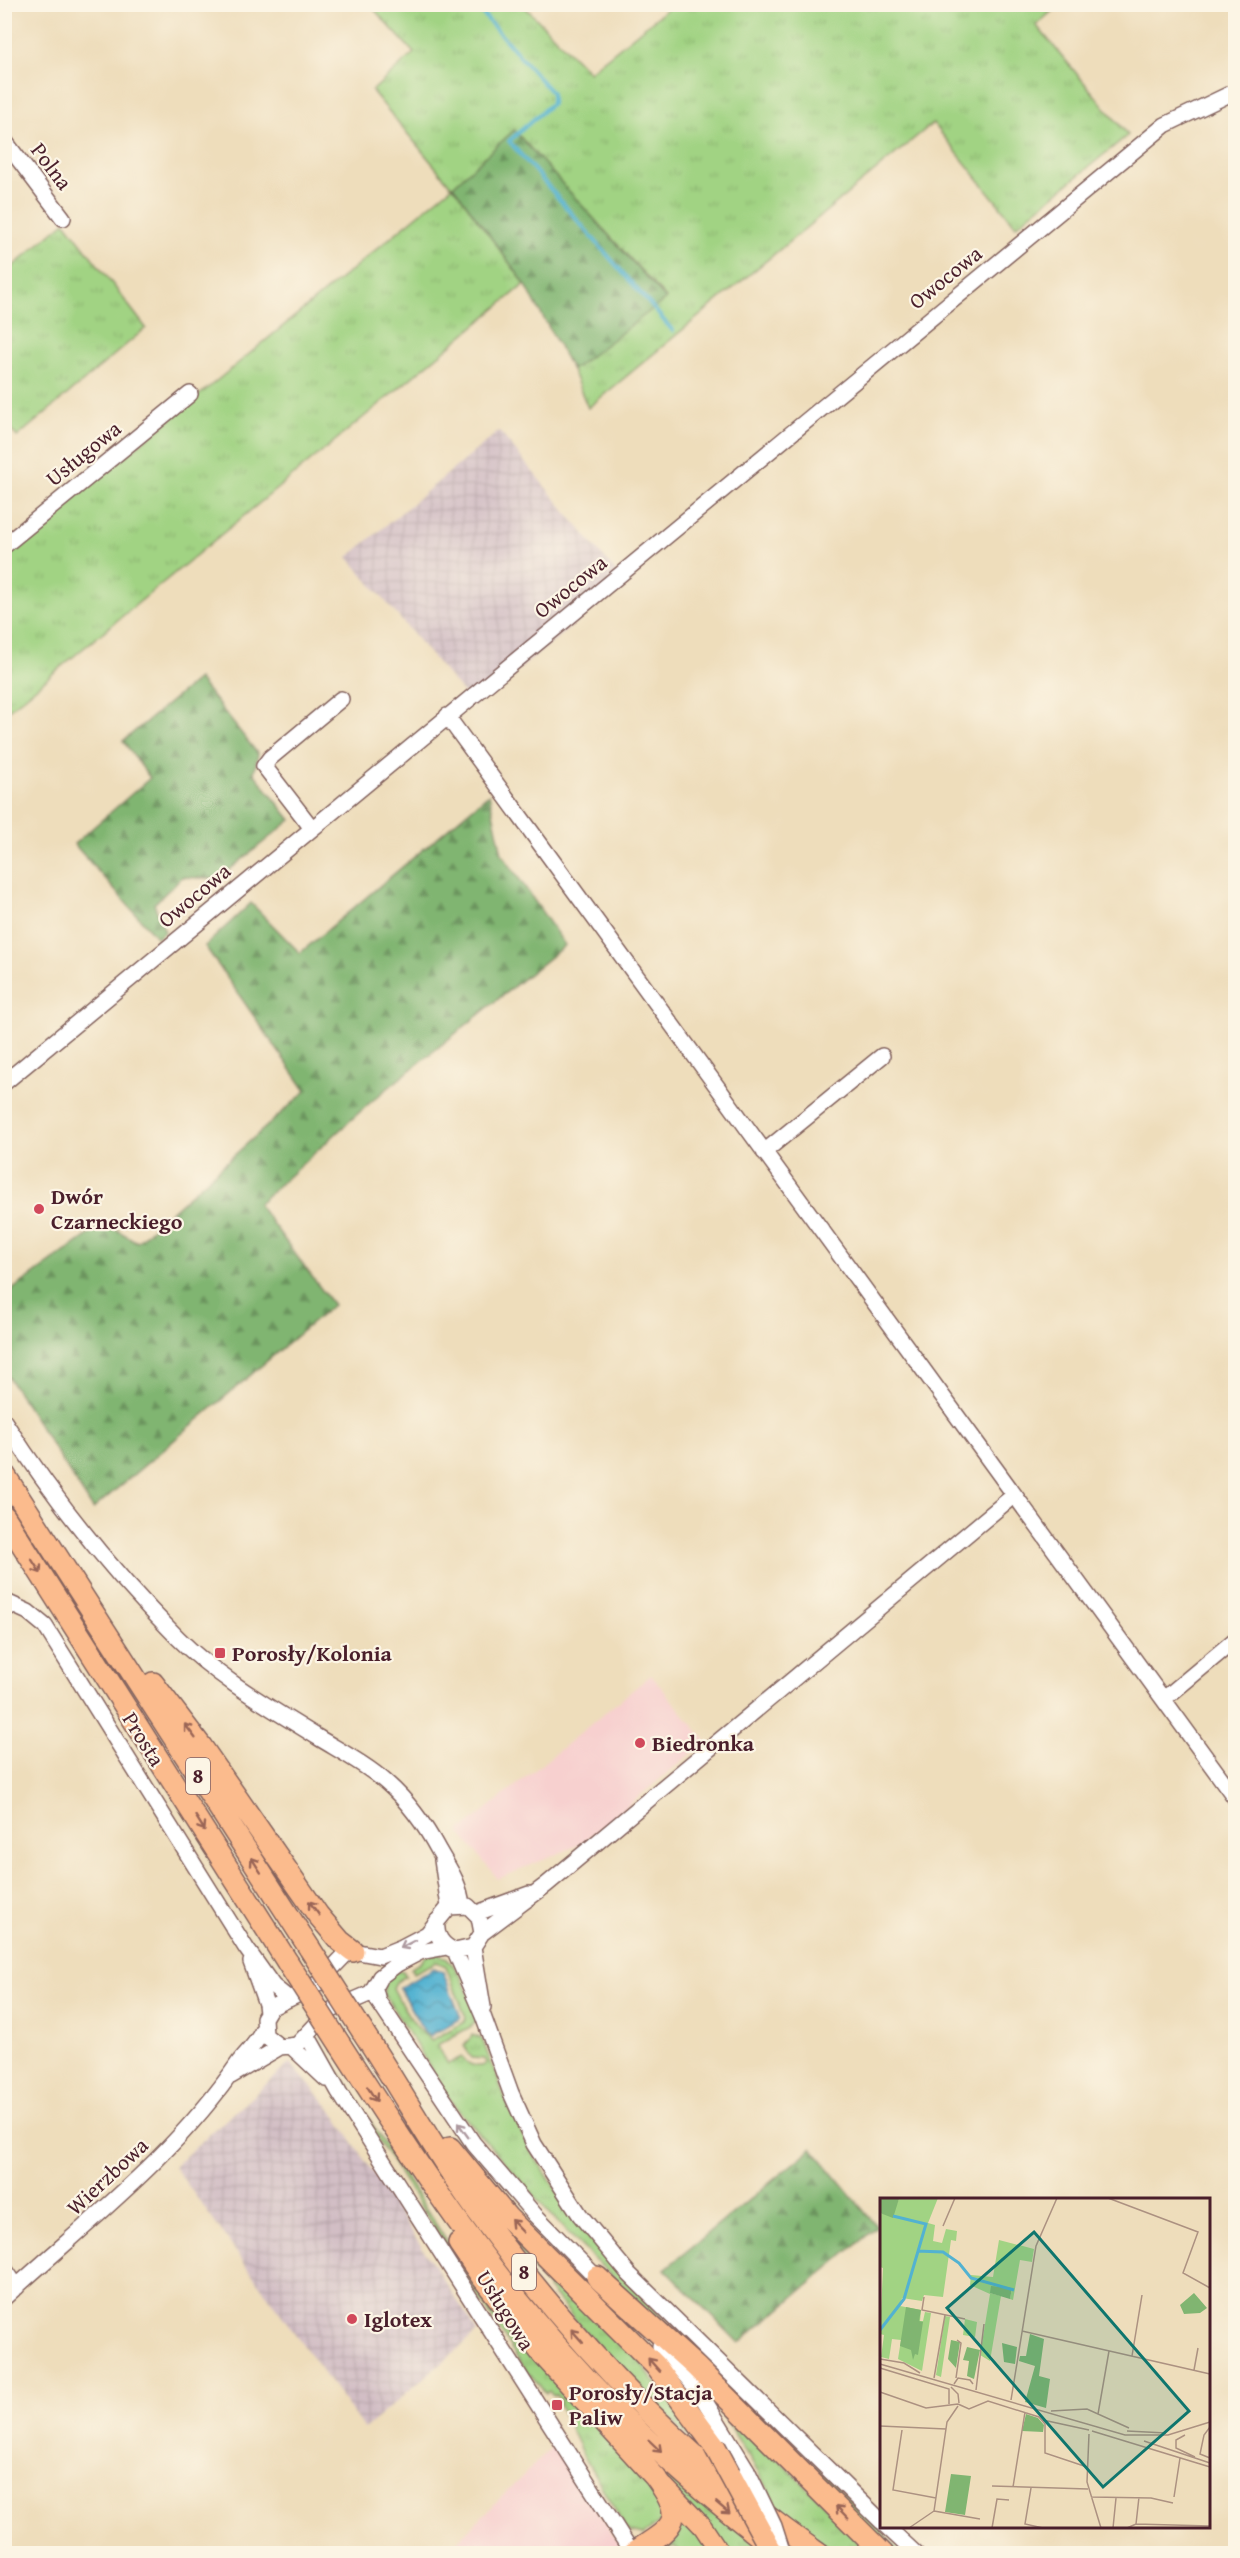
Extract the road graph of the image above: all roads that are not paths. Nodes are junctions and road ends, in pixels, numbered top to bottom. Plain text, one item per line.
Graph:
1 (1236, 91) edge
2 (4, 140) edge
3 (63, 218) dead end
4 (190, 394) dead end
5 (4, 546) edge
6 (341, 699) dead end
7 (447, 716) junction
8 (311, 828) junction
9 (882, 1056) dead end
10 (4, 1083) edge
11 (764, 1152) junction
12 (4, 1421) edge
13 (4, 1474) edge
14 (1013, 1496) junction
15 (4, 1516) edge
16 (4, 1601) edge
17 (87, 1602) junction
18 (1236, 1640) edge
19 (1164, 1699) junction
20 (1236, 1799) edge
21 (540, 1890) junction
22 (455, 1906) junction
23 (477, 1913) junction
24 (437, 1921) junction
25 (482, 1933) junction
26 (473, 1947) junction
27 (246, 1948) junction
28 (451, 1949) junction
29 (362, 1953) junction
30 (377, 1983) junction
31 (289, 1999) junction
32 (267, 2013) junction
33 (483, 2016) junction
34 (263, 2029) junction
35 (307, 2035) junction
36 (286, 2047) junction
37 (387, 2068) junction
38 (230, 2076) junction
39 (339, 2092) junction
40 (404, 2143) junction
41 (4, 2268) edge
42 (597, 2277) junction
43 (17, 2287) junction
44 (4, 2298) edge
45 (655, 2477) junction
46 (880, 2520) edge
47 (888, 2528) edge
48 (633, 2553) edge
49 (721, 2553) edge
50 (773, 2553) edge
51 (783, 2553) edge
52 (819, 2553) edge
53 (883, 2553) edge
54 (916, 2553) edge

1 - 7 street, Owocowa
2 - 3 street, Polna
4 - 5 street, Usługowa
6 - 8 street
7 - 8 street, Owocowa
7 - 11 street
8 - 10 street, Owocowa
9 - 11 street
11 - 14 street
12 - 22 street
13 - 17 highway, 8
14 - 19 street
14 - 21 street
15 -> 40 highway, 8, bridge
16 - 27 street, Prosta
29 -> 17 highway
37 -> 17 highway, 8, bridge
18 - 19 street
19 - 20 street
21 - 23 street
21 - 25 street
22 - 23 street
22 - 24 street
23 - 25 street
24 - 28 street
24 -> 29 street
25 - 26 street
26 - 28 street
26 - 33 street
27 - 31 street, Prosta
27 - 32 street, Prosta
28 - 30 street, Wierzbowa
28 - 33 street
29 - 30 street
29 - 31 street
30 - 35 street, Wierzbowa
42 -> 30 street
31 - 32 street
32 - 34 street
33 - 46 street
34 - 36 street
34 - 38 street, Wierzbowa
35 - 36 street, Wierzbowa
35 - 39 street
36 - 38 street, Wierzbowa
36 - 39 street
50 -> 37 highway, bridge
52 -> 37 highway, 8
38 - 43 street, Wierzbowa
39 - 48 street, Usługowa
40 - 45 highway
40 -> 51 highway, 8
41 - 43 street
42 - 51 street, bridge
53 -> 42 highway
43 - 44 street, Wierzbowa
45 - 48 highway
45 - 49 main road
47 - 54 street

